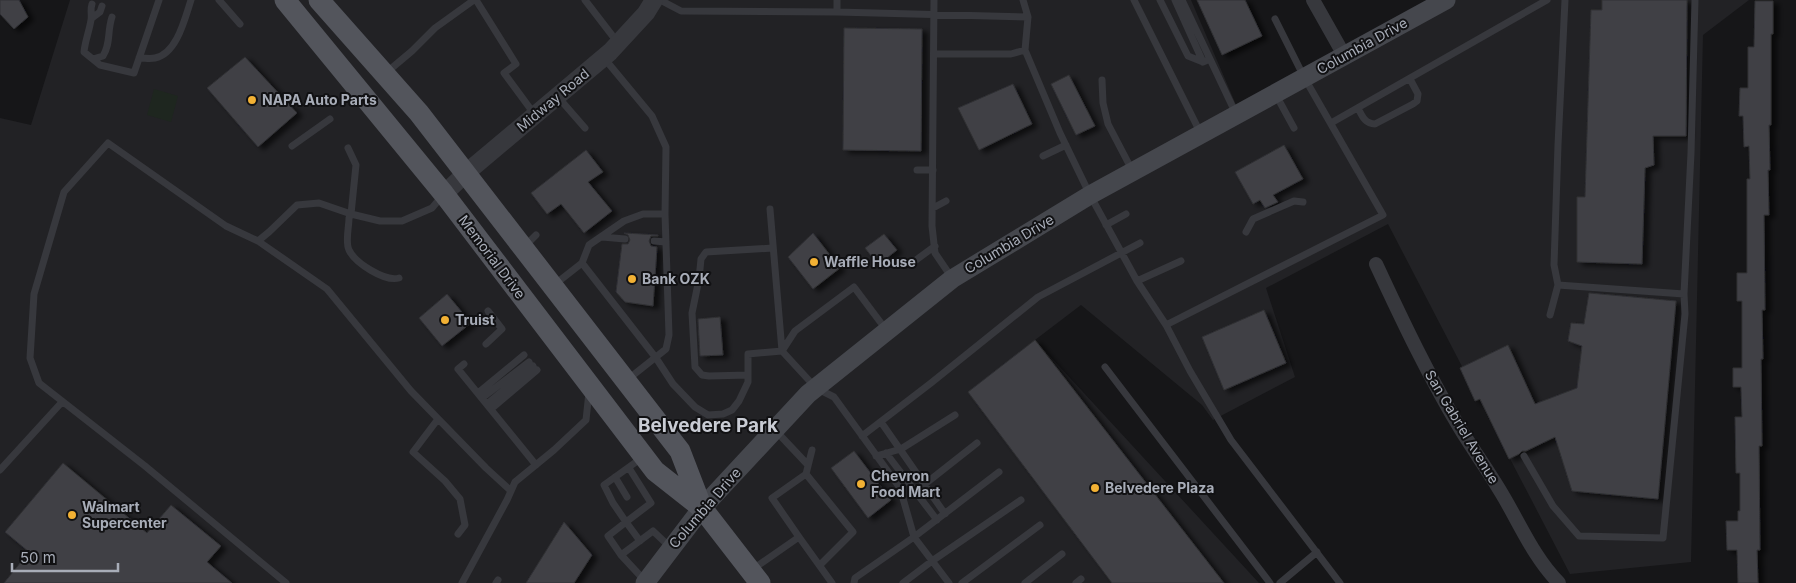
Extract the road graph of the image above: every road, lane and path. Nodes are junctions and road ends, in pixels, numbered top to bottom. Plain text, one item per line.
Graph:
1 (159, 0) edge
2 (191, 0) edge
3 (219, 0) edge
4 (285, 0) edge
5 (319, 0) edge
6 (475, 0) edge
7 (585, 0) edge
8 (654, 0) edge
9 (660, 0) edge
10 (837, 0) edge
11 (934, 0) edge
12 (1023, 0) edge
13 (1134, 0) edge
14 (1160, 0) edge
15 (1175, 0) edge
16 (1182, 0) edge
17 (1313, 0) edge
18 (1446, 0) edge
19 (1547, 0) edge
20 (1565, 0) edge
21 (1696, 0) edge
22 (92, 4) dead end
23 (102, 6) dead end
24 (836, 12) junction
25 (934, 15) junction
26 (112, 17) dead end
27 (92, 18) junction
28 (1028, 18) junction
29 (1274, 19) dead end
30 (240, 24) dead end
31 (618, 43) junction
32 (1025, 50) junction
33 (934, 54) junction
34 (1344, 55) junction
35 (140, 58) junction
36 (604, 58) junction
37 (93, 59) junction
38 (1207, 61) junction
39 (384, 74) junction
40 (1304, 78) junction
41 (1410, 79) junction
42 (1102, 80) dead end
43 (1275, 93) junction
44 (557, 96) junction
45 (1358, 108) junction
46 (535, 115) junction
47 (1236, 115) junction
48 (330, 119) dead end
49 (1331, 123) junction
50 (585, 128) dead end
51 (1294, 128) dead end
52 (1201, 134) junction
53 (1066, 145) junction
54 (292, 146) dead end
55 (348, 148) dead end
56 (1042, 156) dead end
57 (917, 170) dead end
58 (933, 170) junction
59 (1133, 172) junction
60 (466, 173) junction
61 (444, 194) junction
62 (1090, 195) junction
63 (946, 201) dead end
64 (1303, 202) dead end
65 (933, 208) junction
66 (770, 209) dead end
67 (351, 214) junction
68 (665, 214) junction
69 (1126, 214) dead end
70 (1106, 225) junction
71 (1246, 232) dead end
72 (602, 237) junction
73 (625, 238) dead end
74 (258, 241) junction
75 (654, 241) dead end
76 (666, 242) junction
77 (1140, 243) dead end
78 (935, 246) junction
79 (773, 248) junction
80 (1122, 253) junction
81 (1181, 261) dead end
82 (582, 263) junction
83 (912, 263) dead end
84 (1376, 264) dead end
85 (399, 278) dead end
86 (952, 279) junction
87 (1137, 282) junction
88 (1558, 285) junction
89 (553, 286) junction
90 (1684, 294) junction
91 (488, 311) dead end
92 (1550, 315) dead end
93 (1166, 325) junction
94 (887, 330) junction
95 (486, 344) dead end
96 (782, 351) junction
97 (524, 356) dead end
98 (656, 358) junction
99 (464, 364) dead end
100 (1105, 367) dead end
101 (748, 375) junction
102 (627, 380) junction
103 (590, 385) junction
104 (816, 388) junction
105 (484, 401) junction
106 (62, 402) junction
107 (955, 415) dead end
108 (438, 419) junction
109 (881, 422) junction
110 (775, 430) junction
111 (862, 436) junction
112 (977, 442) dead end
113 (901, 449) junction
114 (812, 450) dead end
115 (886, 453) junction
116 (876, 456) junction
117 (1524, 456) dead end
118 (636, 462) junction
119 (808, 465) junction
120 (536, 466) junction
121 (0, 470) edge
122 (999, 472) dead end
123 (806, 474) junction
124 (615, 477) junction
125 (925, 484) junction
126 (511, 491) junction
127 (627, 497) dead end
128 (1021, 500) dead end
129 (702, 508) junction
130 (945, 514) junction
131 (937, 520) junction
132 (626, 522) junction
133 (1040, 525) dead end
134 (458, 534) dead end
135 (799, 537) junction
136 (914, 537) junction
137 (640, 541) junction
138 (670, 548) junction
139 (1317, 552) junction
140 (1062, 554) dead end
141 (621, 555) junction
142 (932, 561) junction
143 (820, 565) junction
144 (753, 578) edge
145 (286, 583) edge
146 (462, 583) edge
147 (646, 583) edge
148 (832, 583) edge
149 (854, 583) edge
150 (903, 583) edge
151 (949, 583) edge
152 (962, 583) edge
153 (1025, 583) edge
154 (1270, 583) edge
155 (1280, 583) edge
156 (1340, 583) edge
157 (1560, 583) edge

1 - 35 lane
2 - 35 lane
3 - 30 lane
4 - 61 main road, Memorial Drive
5 - 39 main road, Memorial Drive
6 - 39 lane
6 - 46 lane
7 - 31 lane
8 - 31 street, Midway Road
9 - 24 lane
10 - 24 lane
11 - 25 lane
12 - 28 lane
13 - 52 lane
14 - 38 lane
15 - 38 lane
16 - 38 lane
17 - 34 street
18 - 34 main road, Columbia Drive
19 - 41 lane
20 - 88 lane
21 - 90 lane
22 - 27 lane
23 - 27 lane
24 - 25 lane
25 - 28 lane
25 - 33 lane
26 - 37 lane
27 - 37 lane
28 - 32 lane
29 - 40 lane
31 - 36 street, Midway Road
32 - 33 lane
32 - 53 lane
33 - 58 lane
34 - 40 main road, Columbia Drive
35 - 37 lane
36 - 44 street, Midway Road
36 - 68 lane
38 - 47 lane
39 - 60 main road, Memorial Drive
40 - 43 main road, Columbia Drive
40 - 49 lane
41 - 45 lane
41 - 45 lane
42 - 59 lane
43 - 47 main road, Columbia Drive
43 - 51 lane
44 - 46 street, Midway Road
44 - 50 lane
45 - 49 lane
46 - 60 street, Midway Road
47 - 52 main road, Columbia Drive
48 - 54 lane
49 - 93 lane
52 - 59 main road, Columbia Drive
53 - 56 lane
53 - 62 lane
55 - 67 lane
57 - 58 lane
58 - 65 lane
59 - 62 main road, Columbia Drive
60 - 61 street, Midway Road
60 - 89 main road, Memorial Drive
61 - 67 lane
61 - 103 main road, Memorial Drive
62 - 70 lane
62 - 86 main road, Columbia Drive
63 - 65 lane
64 - 71 lane
65 - 78 lane
66 - 79 lane
67 - 74 lane
67 - 85 lane
68 - 72 lane
68 - 76 lane
69 - 70 lane
70 - 80 lane
72 - 73 lane
72 - 82 lane
74 - 106 lane
74 - 108 lane
75 - 76 lane
76 - 98 lane
77 - 80 lane
78 - 83 lane
78 - 86 lane
79 - 96 lane
79 - 101 lane
80 - 87 lane
80 - 109 lane
81 - 87 lane
82 - 89 lane
82 - 98 lane
84 - 157 street, San Gabriel Avenue
86 - 94 main road, Columbia Drive
87 - 93 lane
88 - 90 lane
88 - 92 lane
89 - 102 main road, Memorial Drive
90 - 117 lane
91 - 95 lane
93 - 139 lane
94 - 96 lane
94 - 104 main road, Columbia Drive
96 - 101 lane
96 - 104 lane
97 - 105 lane
98 - 101 lane
98 - 102 lane
99 - 105 lane
100 - 154 lane
102 - 129 main road, Memorial Drive
103 - 118 main road, Memorial Drive
103 - 120 lane
104 - 110 main road, Columbia Drive
104 - 111 lane
105 - 105 lane
105 - 120 lane
106 - 121 lane
106 - 145 lane
107 - 113 lane
108 - 126 lane
108 - 134 lane
109 - 111 lane
109 - 113 lane
110 - 119 lane
110 - 129 main road, Columbia Drive
111 - 116 lane
112 - 125 lane
113 - 115 lane
113 - 125 lane
114 - 119 lane
115 - 116 lane
115 - 131 lane
116 - 136 lane
118 - 124 lane
118 - 129 main road, Memorial Drive
118 - 132 lane
119 - 123 lane
120 - 126 lane
122 - 130 lane
123 - 135 lane
123 - 143 lane
124 - 127 lane
124 - 132 lane
125 - 130 lane
126 - 146 lane
128 - 142 lane
129 - 138 main road, Columbia Drive
129 - 144 main road, Memorial Drive
130 - 131 lane
131 - 136 lane
132 - 137 lane
132 - 141 lane
133 - 152 lane
135 - 143 lane
135 - 144 lane
136 - 142 lane
136 - 149 lane
137 - 138 lane
137 - 141 lane
138 - 147 main road, Columbia Drive
139 - 155 lane
139 - 156 lane
140 - 153 lane
141 - 147 lane
142 - 150 lane
142 - 151 lane
143 - 148 lane

